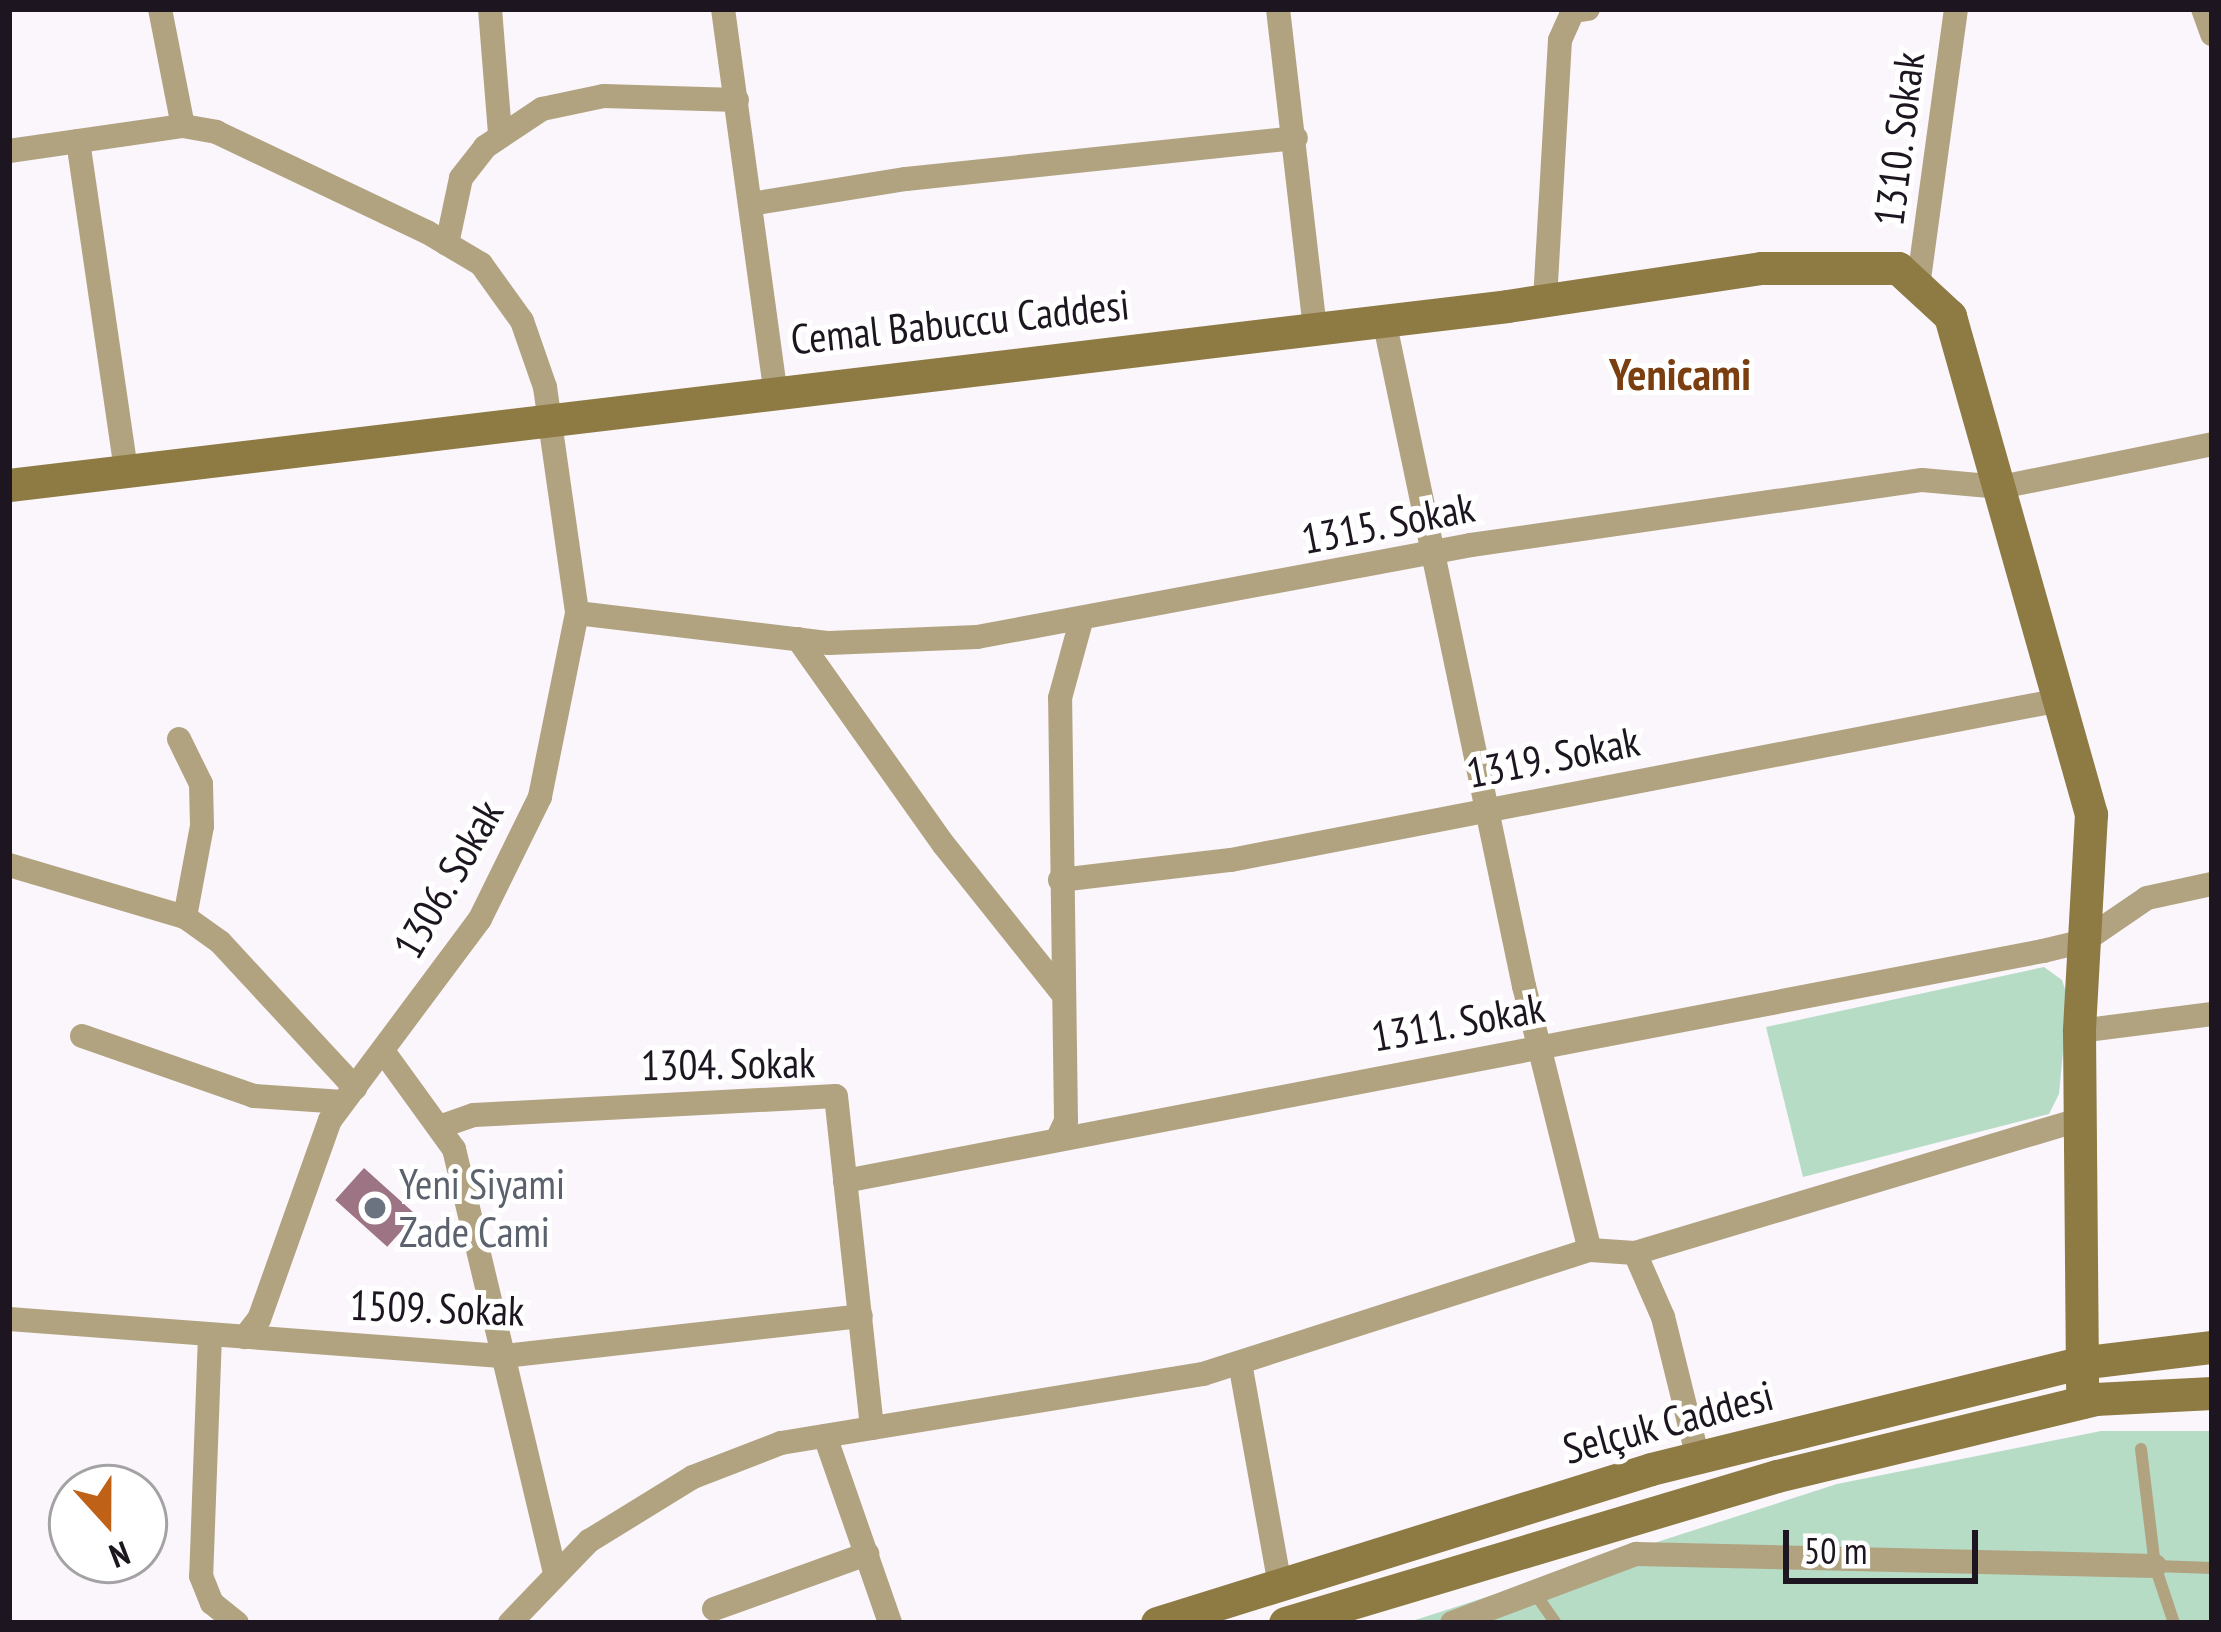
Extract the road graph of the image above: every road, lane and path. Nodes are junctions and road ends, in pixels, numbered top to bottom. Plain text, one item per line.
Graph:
1 (160, 9) edge
2 (490, 9) edge
3 (723, 9) edge
4 (1278, 9) edge
5 (1588, 9) edge
6 (1956, 9) edge
7 (2203, 9) edge
8 (2212, 34) edge
9 (737, 100) junction
10 (183, 126) junction
11 (500, 134) junction
12 (1296, 138) junction
13 (78, 141) junction
14 (9, 151) edge
15 (751, 204) junction
16 (447, 244) junction
17 (1919, 279) junction
18 (1545, 300) junction
19 (1384, 320) junction
20 (1315, 328) junction
21 (775, 388) junction
22 (549, 416) junction
23 (2212, 444) edge
24 (126, 471) junction
25 (9, 485) edge
26 (2001, 487) junction
27 (1431, 553) junction
28 (577, 613) junction
29 (1081, 621) junction
30 (798, 639) junction
31 (2060, 700) junction
32 (179, 739) dead end
33 (1487, 809) junction
34 (9, 865) edge
35 (1060, 880) junction
36 (2212, 884) edge
37 (185, 917) junction
38 (2084, 941) junction
39 (1062, 993) junction
40 (2212, 1014) edge
41 (2079, 1031) junction
42 (82, 1036) dead end
43 (1540, 1048) junction
44 (383, 1051) junction
45 (349, 1095) junction
46 (2079, 1120) junction
47 (439, 1127) junction
48 (1057, 1140) junction
49 (845, 1180) junction
50 (1590, 1250) junction
51 (1636, 1253) junction
52 (861, 1316) junction
53 (9, 1319) edge
54 (210, 1335) junction
55 (245, 1337) junction
56 (2212, 1347) edge
57 (506, 1356) junction
58 (1240, 1363) junction
59 (2079, 1363) junction
60 (2212, 1393) edge
61 (2082, 1402) junction
62 (872, 1428) junction
63 (825, 1436) junction
64 (2140, 1449) dead end
65 (1698, 1458) junction
66 (867, 1554) junction
67 (2155, 1566) junction
68 (2212, 1568) edge
69 (554, 1574) junction
70 (1280, 1585) junction
71 (1534, 1592) junction
72 (713, 1609) dead end
73 (1295, 1622) edge
74 (237, 1623) edge
75 (510, 1623) edge
76 (890, 1623) edge
77 (1157, 1623) edge
78 (1452, 1623) edge
79 (1556, 1623) edge
80 (2174, 1623) edge

1 - 10 street
2 - 11 street
3 - 9 street
4 - 12 street
5 - 18 street
6 - 17 street, 1310. Sokak
7 - 8 street
9 - 11 street
9 - 15 street
10 - 13 street
10 - 16 street, 1306. Sokak
11 - 16 street
12 - 15 street
12 - 20 street
13 - 14 street
13 - 24 street
15 - 21 street
16 - 22 street, 1306. Sokak
17 - 18 street, Cemal Babuccu Caddesi
17 - 26 street
18 - 19 street, Cemal Babuccu Caddesi
19 - 20 street, Cemal Babuccu Caddesi
19 - 27 street
20 - 21 street, Cemal Babuccu Caddesi
21 - 22 street, Cemal Babuccu Caddesi
22 - 24 street, Cemal Babuccu Caddesi
22 - 28 street, 1306. Sokak
23 - 26 street, 1315. Sokak
24 - 25 street, Cemal Babuccu Caddesi
26 - 27 street, 1315. Sokak
26 - 31 street
27 - 29 street, 1315. Sokak
27 - 33 street
28 - 30 street, 1315. Sokak
28 - 44 street, 1306. Sokak
29 - 30 street, 1315. Sokak
29 - 35 street
30 - 39 street
31 - 33 street, 1319. Sokak
31 - 38 street
32 - 37 street
33 - 35 street, 1319. Sokak
33 - 43 street
34 - 37 street
35 - 39 street
36 - 38 street
37 - 45 street
38 - 41 street
38 - 43 street, 1311. Sokak
39 - 48 street
40 - 41 street
41 - 46 street
42 - 45 street
43 - 48 street, 1311. Sokak
43 - 50 street
44 - 45 street, 1306. Sokak
44 - 47 street
45 - 55 street, 1306. Sokak
46 - 51 street
46 - 59 street
47 - 49 street, 1304. Sokak
47 - 57 street
48 - 49 street, 1311. Sokak
49 - 52 street, 1304. Sokak
50 - 51 street
50 - 58 street
51 - 65 street
52 - 57 street, 1509. Sokak
52 - 62 street, 1304. Sokak
53 - 54 street, 1509. Sokak
54 - 55 street, 1509. Sokak
54 - 74 street
55 - 57 street, 1509. Sokak
56 - 59 street, Selçuk Caddesi
57 - 69 street
58 - 62 street
58 - 70 street
59 - 61 street
59 - 65 street, Selçuk Caddesi
60 - 61 street
61 - 73 street
62 - 63 street
63 - 66 street
63 - 69 street
64 - 67 lane
65 - 70 street, Selçuk Caddesi
66 - 72 street
66 - 76 street
67 - 68 lane
67 - 71 street
67 - 80 lane
69 - 75 street
70 - 77 street, Selçuk Caddesi
71 - 78 street
71 - 79 lane

